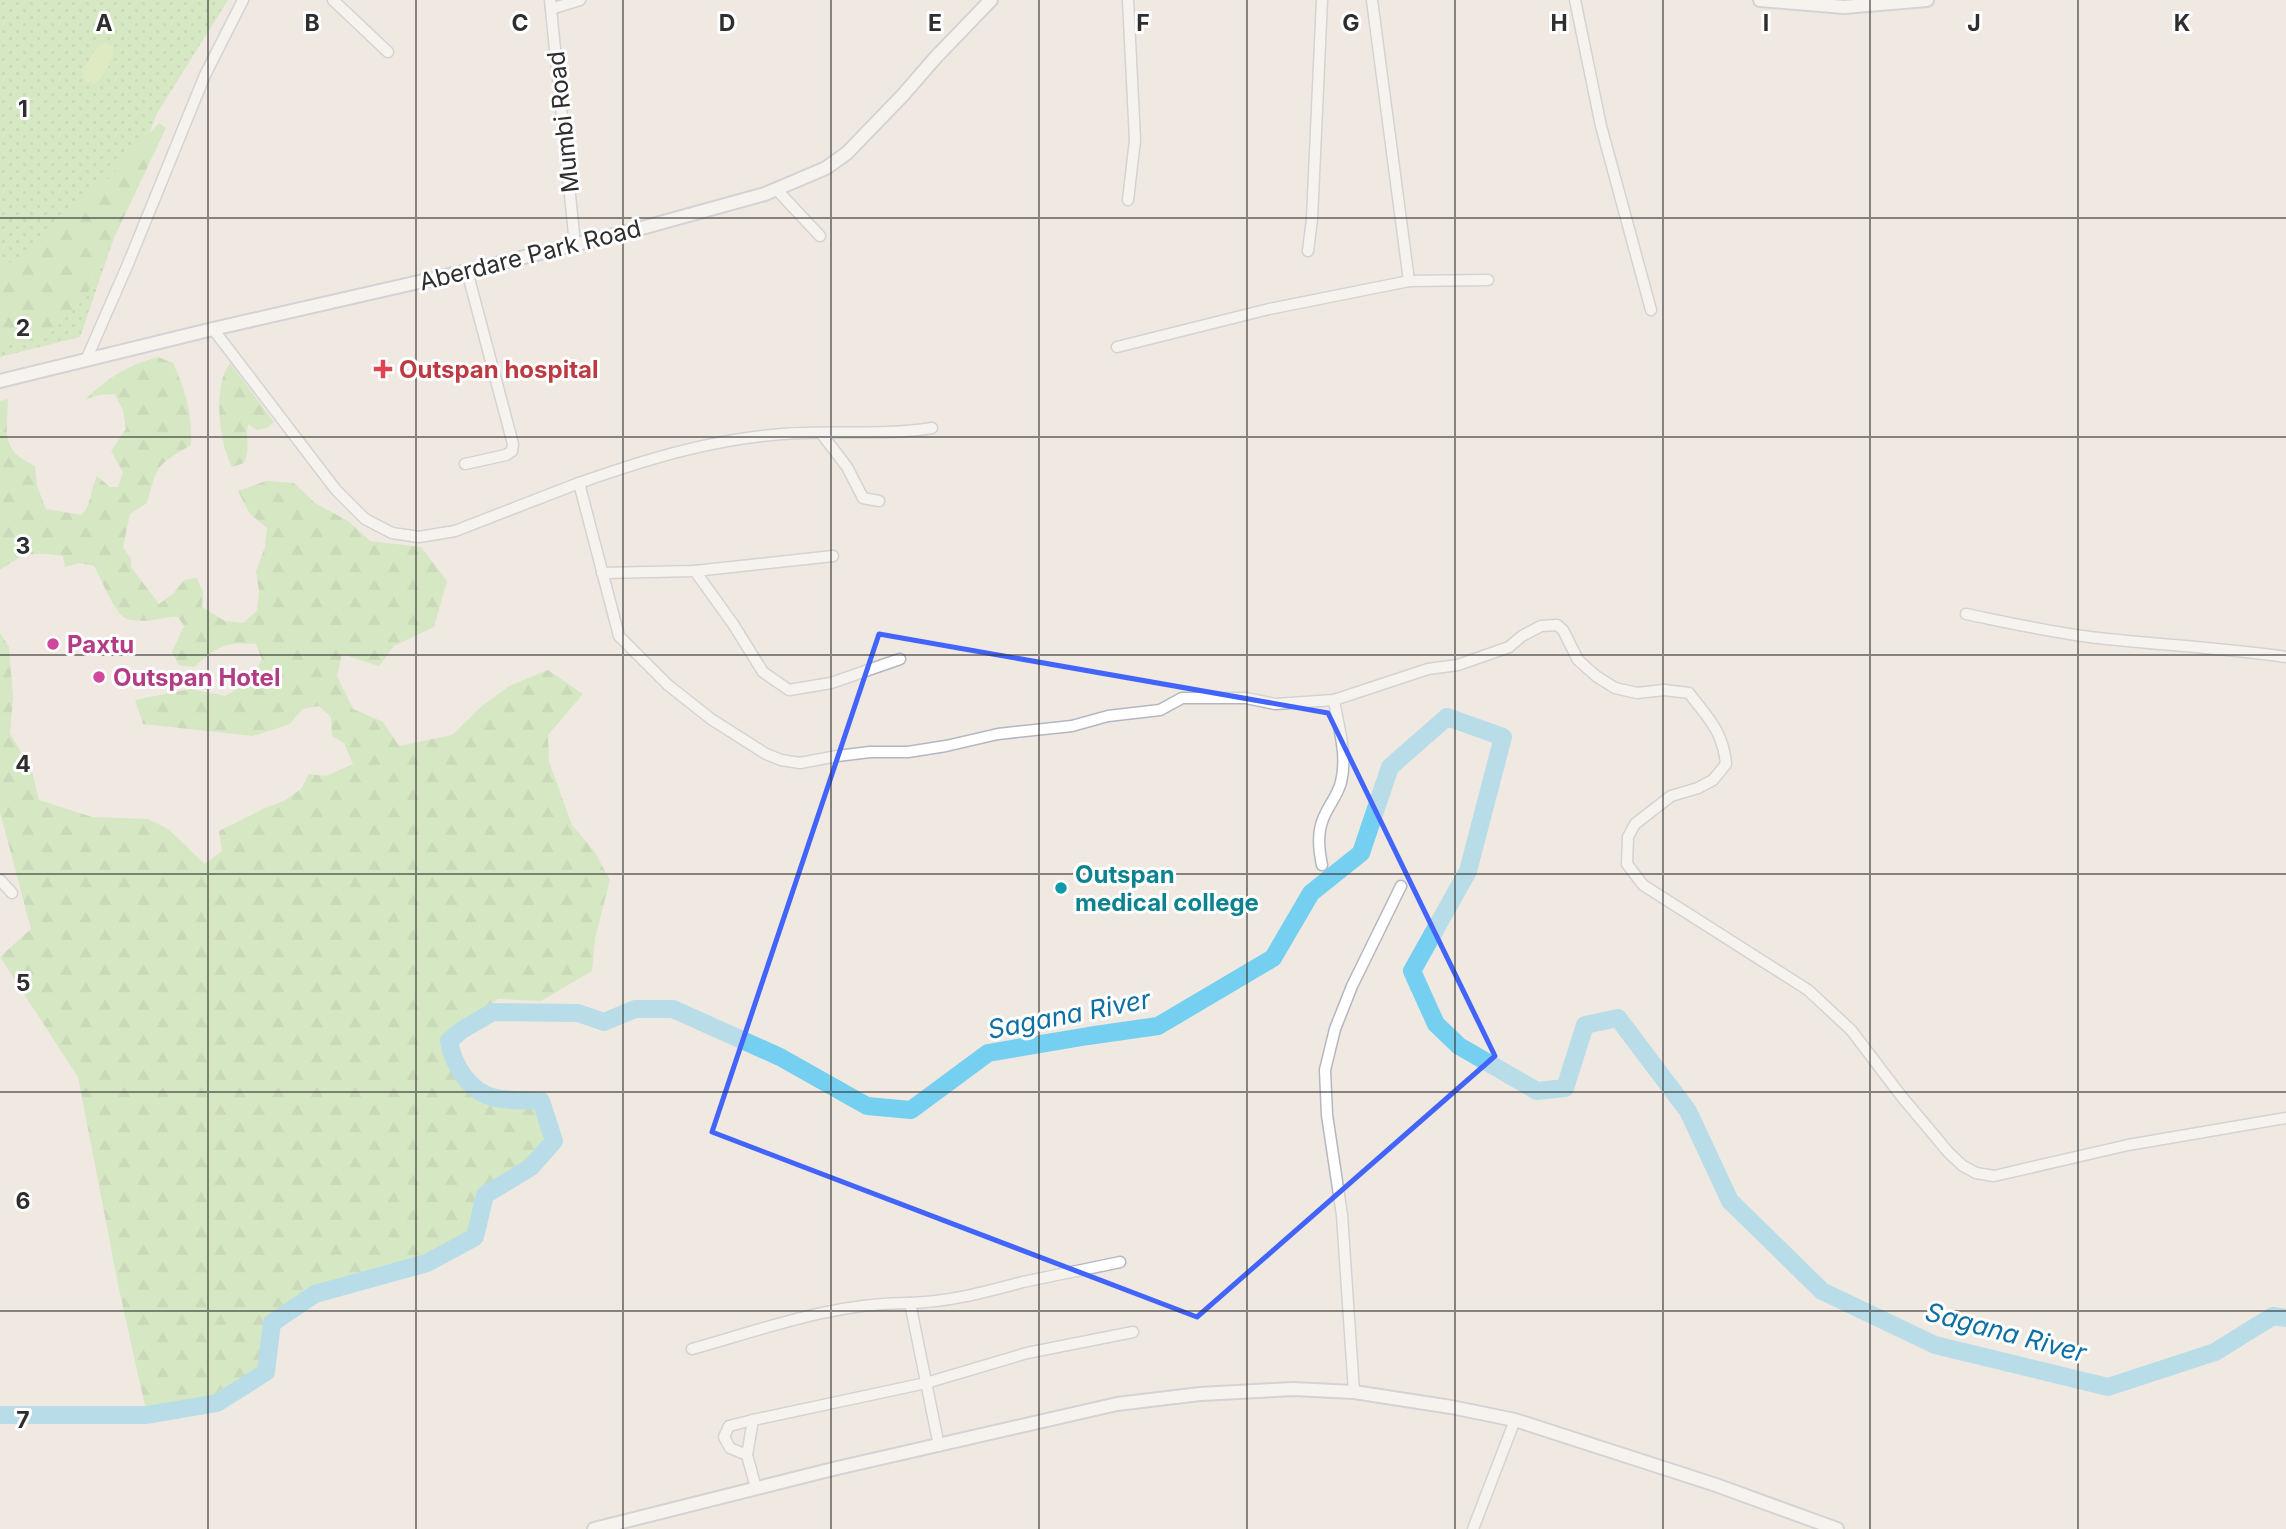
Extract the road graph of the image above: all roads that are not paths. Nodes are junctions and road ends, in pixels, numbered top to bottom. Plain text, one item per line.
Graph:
1 (243, 0) edge
2 (333, 0) edge
3 (580, 0) edge
4 (991, 0) edge
5 (1128, 0) edge
6 (1322, 0) edge
7 (1372, 0) edge
8 (1575, 0) edge
9 (1760, 0) edge
10 (1927, 0) edge
11 (550, 4) edge
12 (388, 52) dead end
13 (776, 190) junction
14 (1128, 200) dead end
15 (820, 236) dead end
16 (575, 244) junction
17 (1308, 251) dead end
18 (467, 271) junction
19 (1488, 280) dead end
20 (1409, 281) junction
21 (1651, 310) dead end
22 (213, 329) junction
23 (1117, 347) dead end
24 (86, 360) junction
25 (0, 380) edge
26 (932, 428) dead end
27 (821, 433) junction
28 (465, 464) dead end
29 (579, 483) junction
30 (879, 502) dead end
31 (833, 556) dead end
32 (695, 571) junction
33 (602, 573) junction
34 (1966, 614) dead end
35 (2286, 657) edge
36 (900, 659) dead end
37 (1334, 700) junction
38 (1322, 865) dead end
39 (0, 880) edge
40 (1401, 886) dead end
41 (12, 893) dead end
42 (2286, 1118) edge
43 (1121, 1262) dead end
44 (910, 1303) junction
45 (1133, 1332) dead end
46 (692, 1349) dead end
47 (926, 1383) junction
48 (1354, 1392) junction
49 (753, 1420) junction
50 (1515, 1420) junction
51 (939, 1446) junction
52 (747, 1455) junction
53 (756, 1488) junction
54 (594, 1529) edge
55 (1473, 1529) edge
56 (1838, 1529) edge

1 - 24 street
2 - 12 street
3 - 11 street
4 - 13 street, Aberdare Park Road
5 - 14 street
6 - 17 street
7 - 20 street
8 - 21 street
9 - 10 street
11 - 16 street, Mumbi Road
13 - 15 street
13 - 16 street, Aberdare Park Road
16 - 18 street, Aberdare Park Road
18 - 22 street, Aberdare Park Road
18 - 28 street
19 - 20 street
20 - 23 street
22 - 24 street, Aberdare Park Road
22 - 29 street
24 - 25 street, Aberdare Park Road
26 - 27 street
27 - 29 street
27 - 30 street
29 - 33 street
31 - 32 street
32 - 33 street
32 - 36 street
33 - 37 street
34 - 35 street
37 - 38 street
37 - 42 street
39 - 41 street
40 - 48 street
43 - 44 street
44 - 46 street
44 - 47 street
45 - 47 street
47 - 49 street
47 - 51 street
48 - 50 street
48 - 51 street
49 - 52 street
49 - 52 street
50 - 55 street
50 - 56 street
51 - 53 street
52 - 53 street
53 - 54 street

